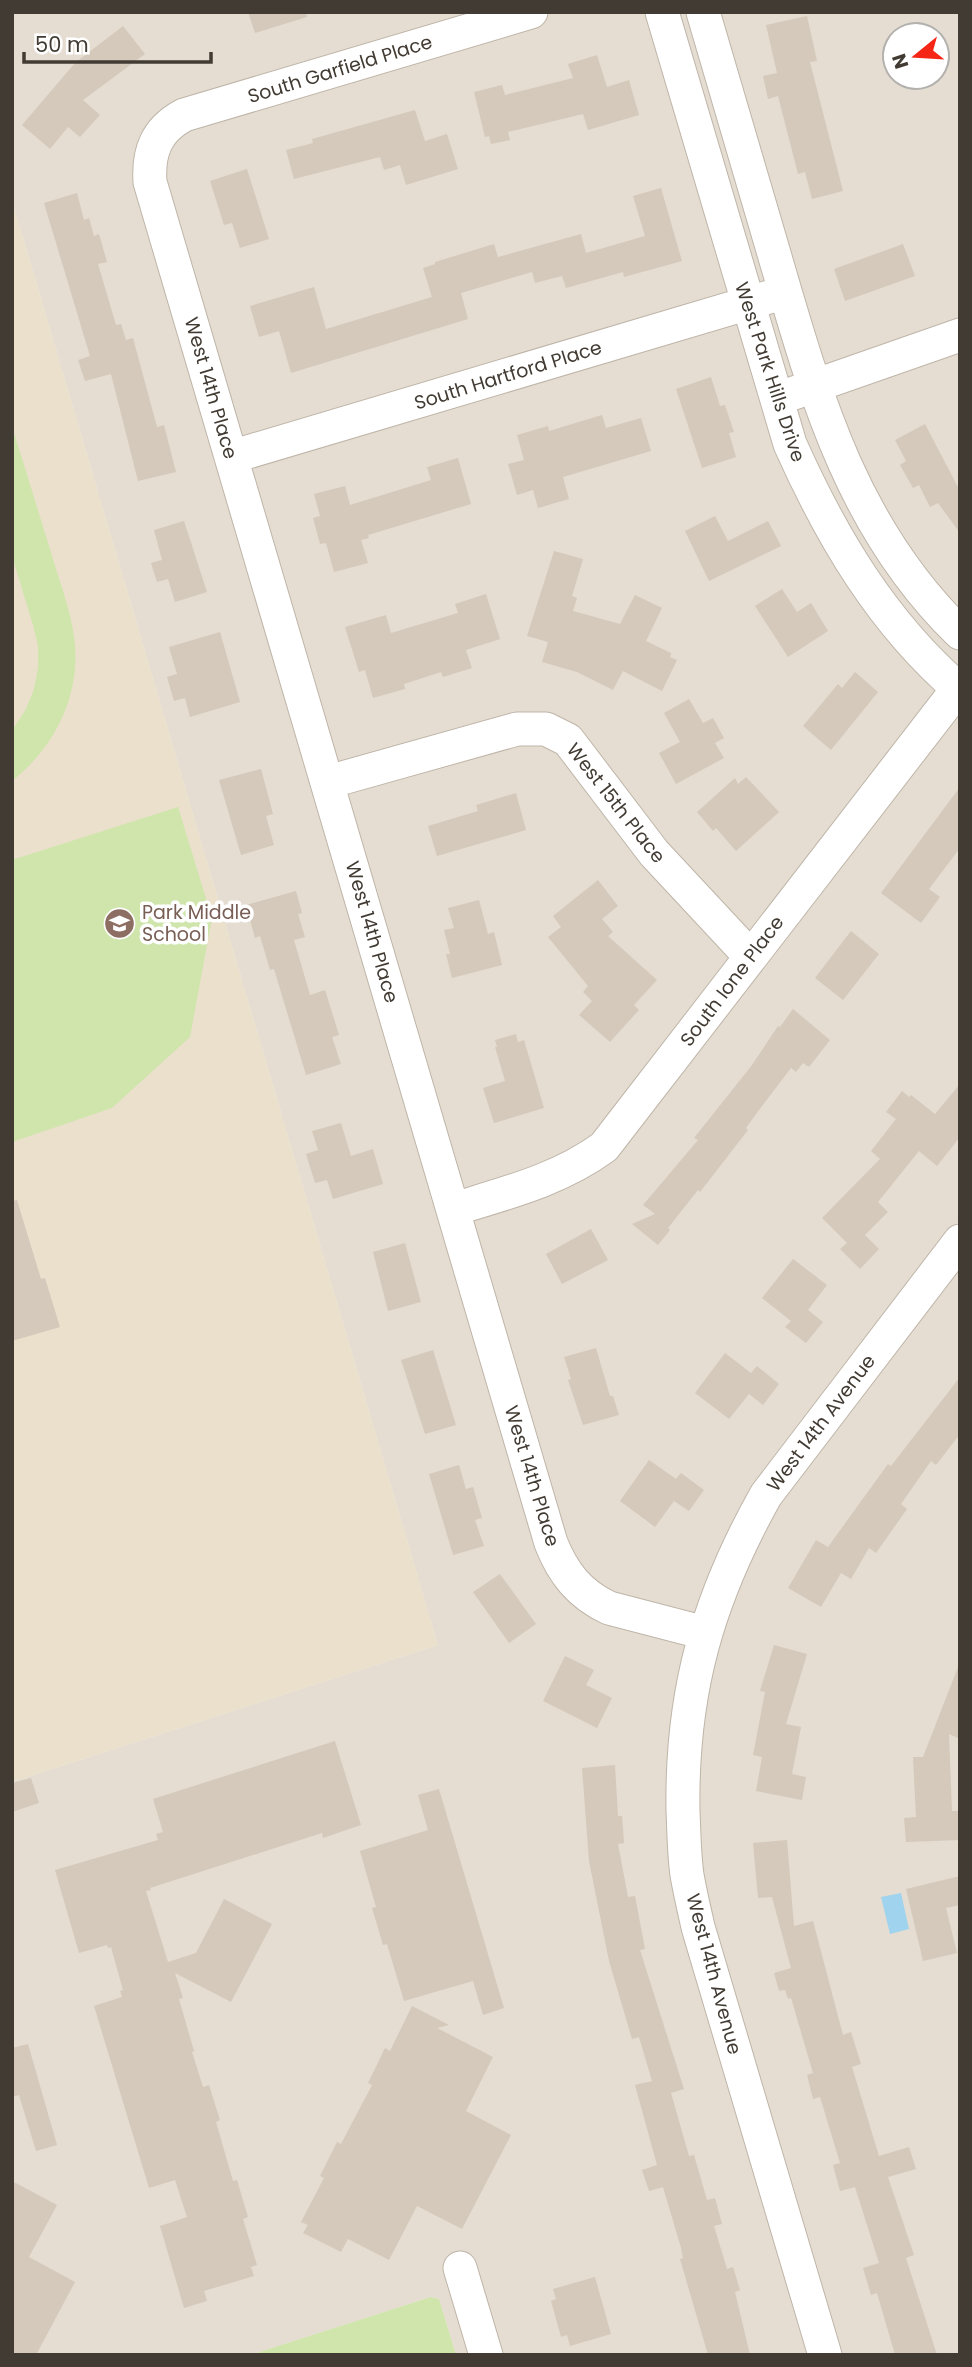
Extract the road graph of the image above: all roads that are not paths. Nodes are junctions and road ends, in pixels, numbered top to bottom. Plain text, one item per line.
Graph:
1 (531, 12) edge
2 (662, 12) edge
3 (703, 12) edge
4 (156, 139) joint
5 (786, 292) junction
6 (747, 304) junction
7 (960, 335) edge
8 (814, 387) junction
9 (775, 399) junction
10 (231, 457) junction
11 (960, 633) edge
12 (959, 688) edge
13 (328, 782) junction
14 (750, 956) junction
15 (454, 1209) junction
16 (960, 1241) edge
17 (705, 1633) junction
18 (460, 2268) dead end
19 (486, 2355) edge
20 (825, 2355) edge

1 - 4 street, South Garfield Place
2 - 6 street, West Park Hills Drive
3 - 5 street, West Park Hills Drive
4 - 10 street, West 14th Place
5 - 6 street, South Hartford Place
5 - 8 street, West Park Hills Drive
6 - 9 street, West Park Hills Drive
6 - 10 street, South Hartford Place
7 - 8 street
8 - 9 street
8 - 11 street, West Park Hills Drive
9 - 12 street, West Park Hills Drive
10 - 13 street, West 14th Place
12 - 14 street, South Ione Place
13 - 14 street, West 15th Place
13 - 15 street, West 14th Place
14 - 15 street, South Ione Place
15 - 17 street, West 14th Place
16 - 17 street, West 14th Avenue
17 - 20 street, West 14th Avenue
18 - 19 street

